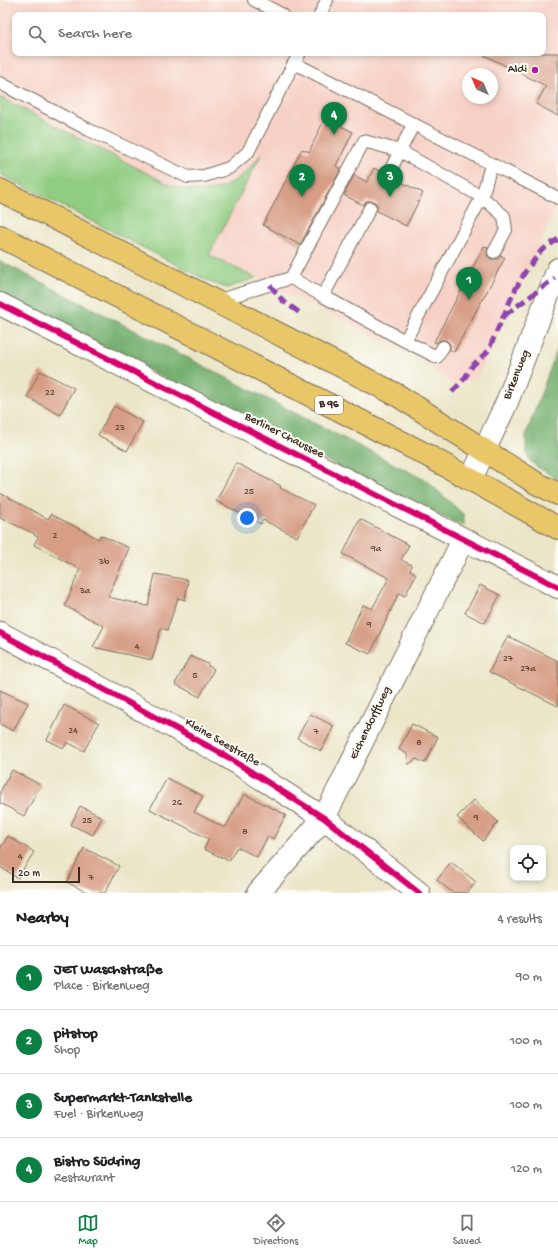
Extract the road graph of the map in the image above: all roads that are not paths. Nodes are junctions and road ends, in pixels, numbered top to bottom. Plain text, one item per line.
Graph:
1 (254, 0) edge
2 (327, 0) edge
3 (277, 12) edge
4 (321, 12) edge
5 (297, 58) edge
6 (0, 83) edge
7 (413, 125) junction
8 (400, 151) junction
9 (491, 165) junction
10 (388, 175) dead end
11 (0, 190) edge
12 (482, 197) junction
13 (558, 198) edge
14 (370, 208) dead end
15 (0, 236) edge
16 (494, 252) dead end
17 (558, 269) edge
18 (291, 278) junction
19 (323, 296) junction
20 (216, 301) junction
21 (0, 304) edge
22 (405, 341) junction
23 (443, 347) dead end
24 (485, 450) junction
25 (471, 479) junction
26 (558, 494) edge
27 (558, 528) edge
28 (463, 540) junction
29 (558, 587) edge
30 (0, 633) edge
31 (324, 818) junction
32 (258, 893) edge
33 (418, 893) edge

1 - 3 lane
2 - 4 lane
5 - 6 lane
5 - 7 lane
7 - 8 lane
7 - 9 lane
8 - 10 lane
8 - 12 lane
8 - 18 lane
9 - 12 lane
9 - 13 lane
11 - 20 main road
12 - 16 lane
12 - 22 lane
14 - 19 lane
15 - 25 main road, B 96
17 - 24 street, Birkenweg
18 - 19 lane
18 - 20 lane
19 - 22 lane
20 - 24 main road
21 - 28 street, Berliner Chaussee
22 - 23 lane
24 - 25 street, Birkenweg
24 - 26 main road
25 - 27 main road, B 96
28 - 29 street, Berliner Chaussee
28 - 31 street, Eichendorffweg
30 - 31 street, Kleine Seestraße
31 - 32 street, Eichendorffweg
31 - 33 street, Kleine Seestraße

